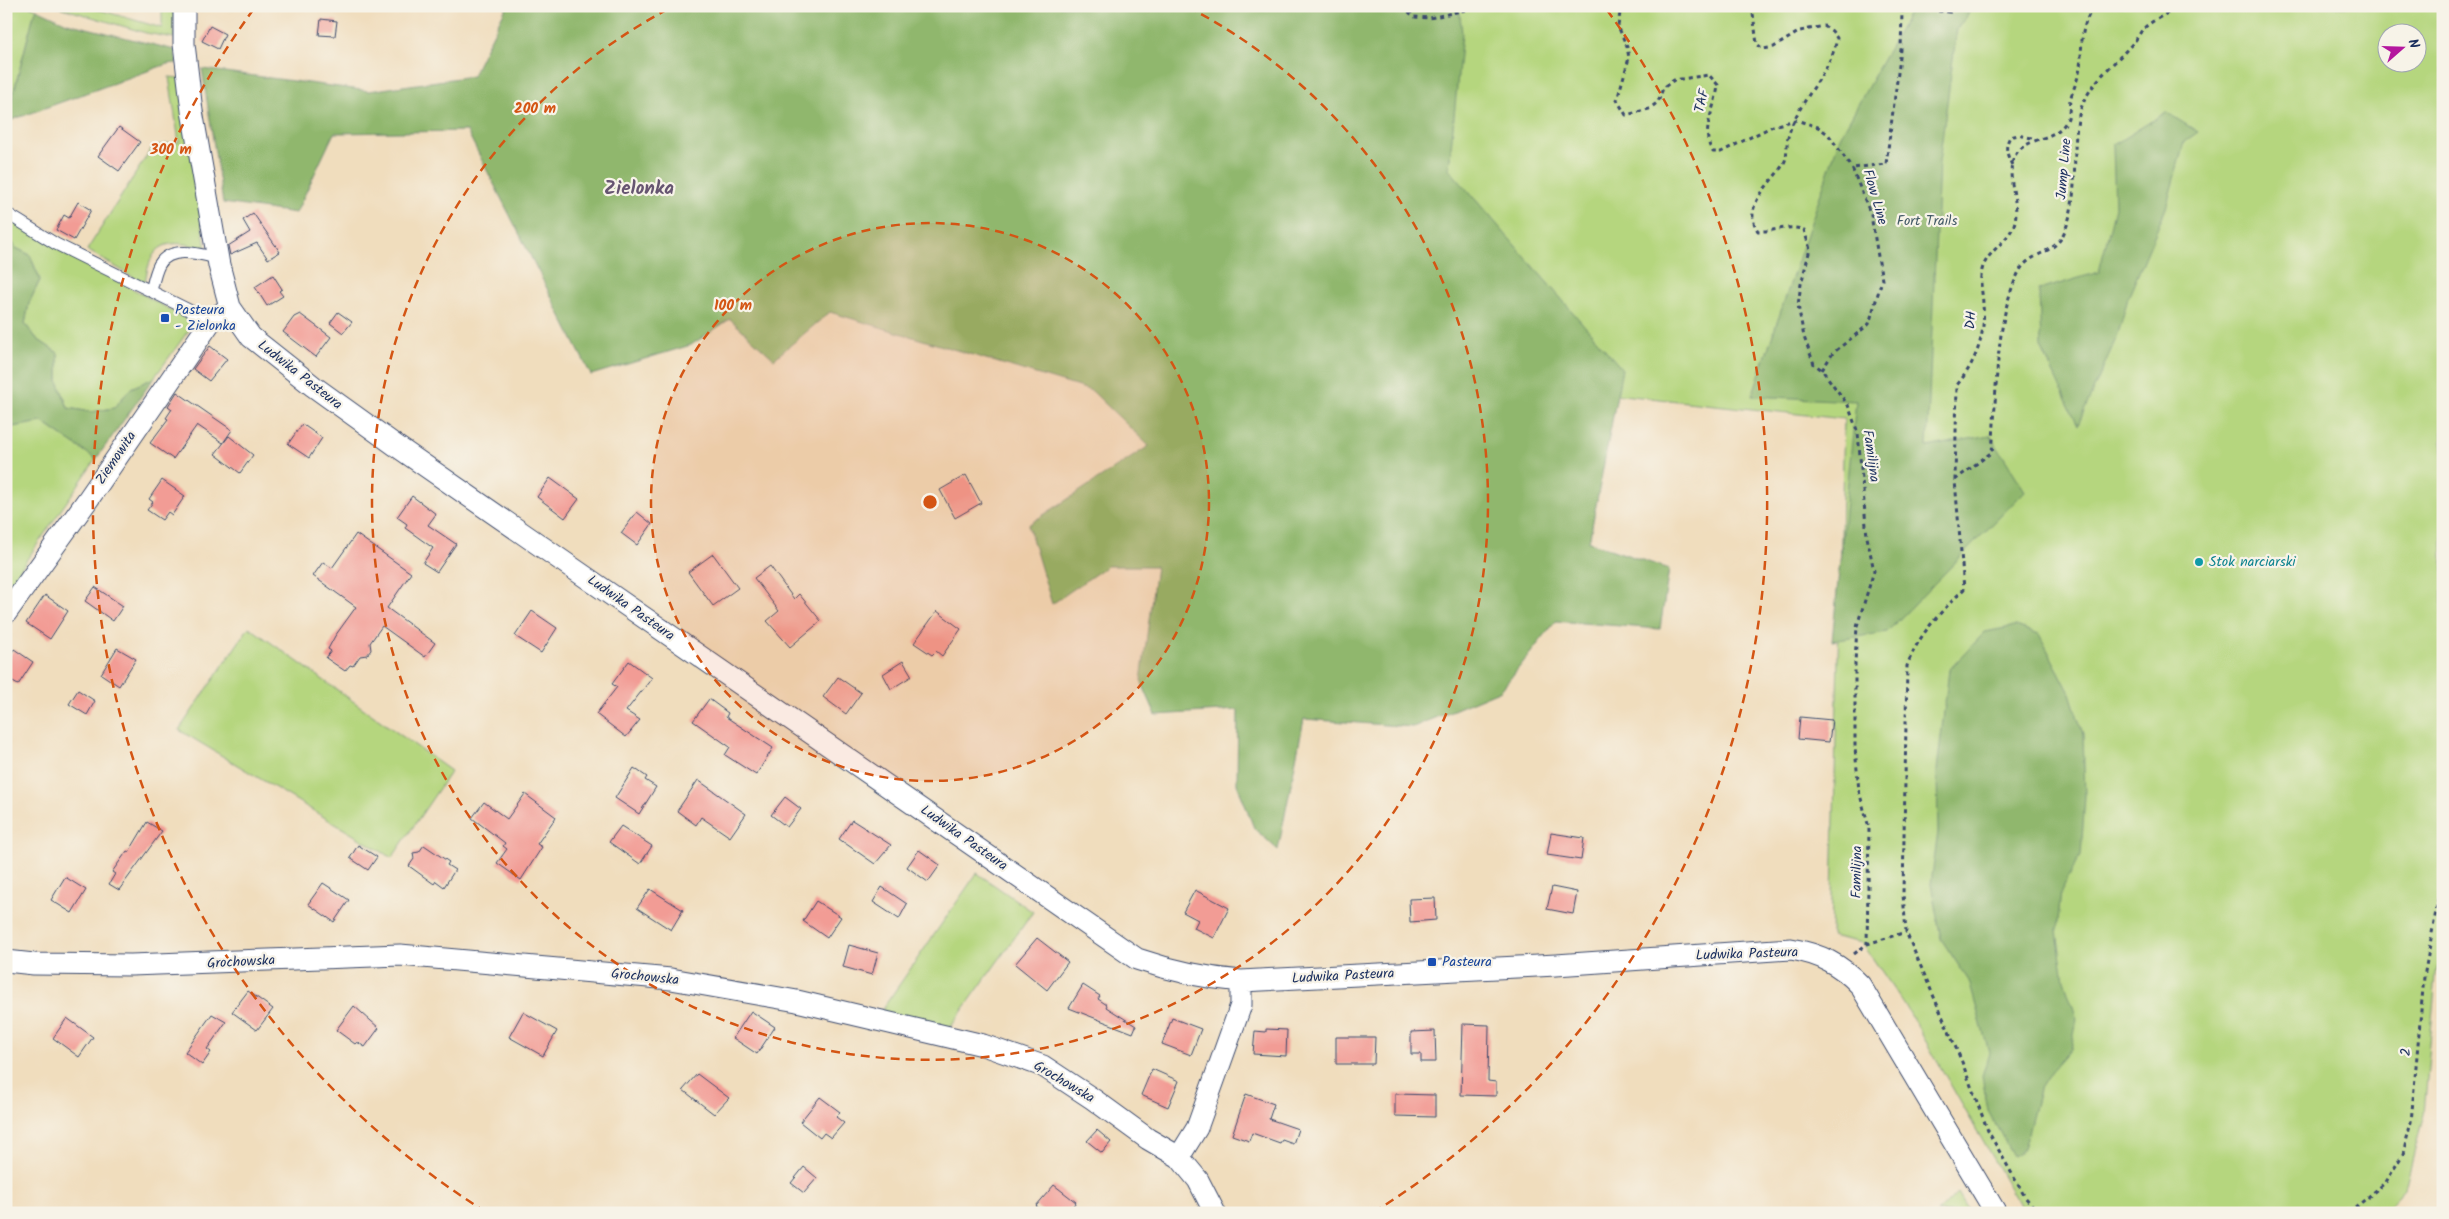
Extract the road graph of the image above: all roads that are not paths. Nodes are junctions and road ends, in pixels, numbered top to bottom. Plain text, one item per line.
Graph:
1 (184, 6) edge
2 (6, 213) edge
3 (217, 258) junction
4 (151, 291) junction
5 (230, 307) junction
6 (210, 320) junction
7 (6, 613) edge
8 (6, 961) edge
9 (1242, 981) junction
10 (1179, 1157) junction
11 (1215, 1213) edge
12 (1996, 1213) edge

1 - 3 street, Ludwika Pasteura
2 - 4 lane
3 - 4 lane
3 - 5 street, Ludwika Pasteura
4 - 6 lane
5 - 6 street, Ziemowita
5 - 9 street, Ludwika Pasteura
6 - 7 street, Ziemowita
8 - 10 street, Grochowska
9 - 10 street
9 - 12 street, Ludwika Pasteura
10 - 11 street, Grochowska

